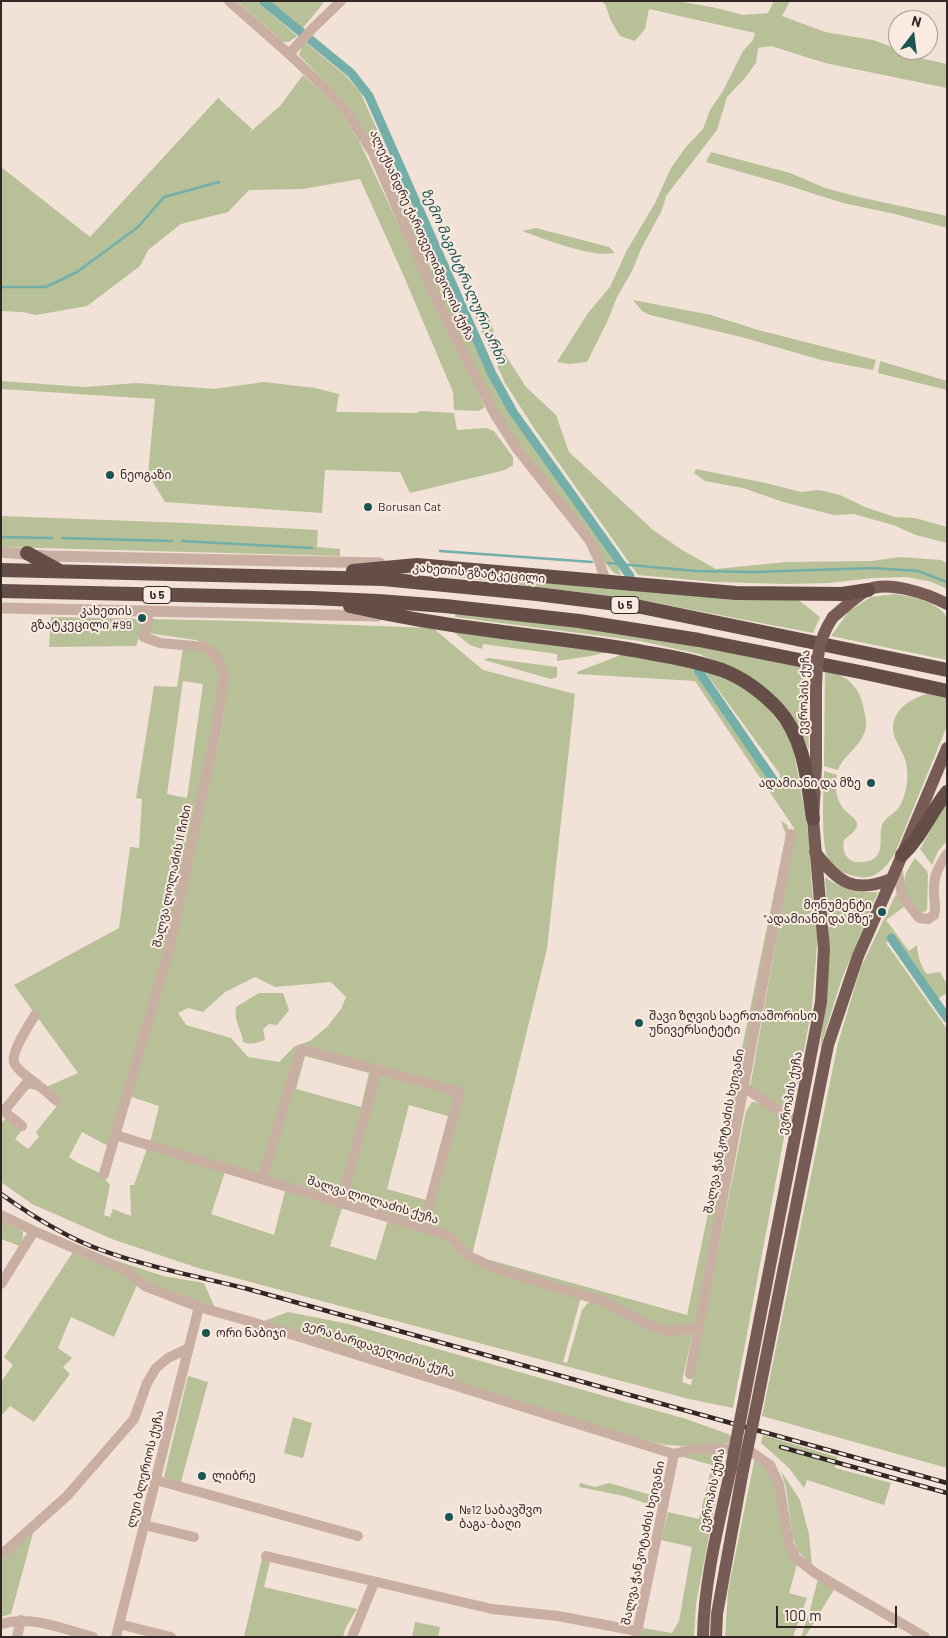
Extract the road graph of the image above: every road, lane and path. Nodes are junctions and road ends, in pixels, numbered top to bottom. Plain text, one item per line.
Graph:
1 (229, 1) edge
2 (341, 1) edge
3 (292, 50) junction
4 (1, 552) edge
5 (27, 553) junction
6 (417, 565) junction
7 (1, 570) edge
8 (61, 571) junction
9 (299, 576) junction
10 (606, 581) junction
11 (868, 590) junction
12 (1, 591) edge
13 (312, 598) junction
14 (947, 604) edge
15 (445, 606) junction
16 (1, 608) edge
17 (147, 611) junction
18 (398, 617) junction
19 (947, 670) edge
20 (947, 691) edge
21 (947, 748) edge
22 (946, 794) edge
23 (813, 819) junction
24 (791, 834) dead end
25 (815, 852) junction
26 (947, 854) edge
27 (900, 861) junction
28 (890, 879) junction
29 (942, 908) edge
30 (35, 1015) dead end
31 (377, 1070) junction
32 (36, 1084) junction
33 (745, 1088) junction
34 (57, 1101) dead end
35 (3, 1110) edge
36 (798, 1123) junction
37 (22, 1126) dead end
38 (115, 1135) junction
39 (104, 1174) dead end
40 (262, 1180) junction
41 (340, 1203) junction
42 (1, 1215) edge
43 (423, 1228) junction
44 (34, 1231) junction
45 (1, 1284) edge
46 (199, 1307) junction
47 (699, 1327) junction
48 (189, 1348) junction
49 (690, 1374) dead end
50 (752, 1397) junction
51 (674, 1454) junction
52 (737, 1469) junction
53 (156, 1480) junction
54 (144, 1525) junction
55 (358, 1536) dead end
56 (194, 1537) dead end
57 (1, 1555) edge
58 (266, 1556) dead end
59 (374, 1583) junction
60 (21, 1620) junction
61 (1, 1624) edge
62 (119, 1624) junction
63 (637, 1634) edge
64 (17, 1637) edge
65 (93, 1637) edge
66 (116, 1637) edge
67 (171, 1637) edge
68 (352, 1637) edge
69 (703, 1637) edge
70 (716, 1637) edge
71 (925, 1637) edge

1 - 3 street, ალექსანდრე ქართველიშვილის ქუჩა
2 - 3 street
3 - 10 street, ალექსანდრე ქართველიშვილის ქუჩა
4 - 5 street, კახეთის გზატკეცილი
5 - 6 street, კახეთის გზატკეცილი
5 - 8 highway
6 - 9 highway
6 - 10 highway
7 - 8 highway, კახეთის გზატკეცილი / ს 5
8 - 9 highway, კახეთის გზატკეცილი / ს 5
9 - 19 highway, კახეთის გზატკეცილი / ს 5
10 - 11 highway
11 - 14 main road
11 - 23 main road, ევროპის ქუჩა, bridge
12 - 13 highway, ს 5
13 - 15 highway, ს 5
13 - 18 highway
15 - 18 highway
15 - 20 highway, ს 5
16 - 17 street
17 - 18 street
17 - 38 street, შალვა ლოლაძის II ჩიხი
18 - 23 highway
21 - 27 main road, ევროპის ქუჩა
22 - 27 highway
23 - 25 main road, ევროპის ქუჩა
24 - 33 street, შალვა ჭანკოტაძის ხეივანი
25 - 28 main road
25 - 36 main road, ევროპის ქუჩა
26 - 29 street
27 - 28 main road, ევროპის ქუჩა
27 - 29 street
28 - 50 main road, ევროპის ქუჩა
30 - 32 street
31 - 40 street
31 - 41 street
31 - 43 street
32 - 34 street
32 - 35 street
33 - 36 street
33 - 47 street, შალვა ჭანკოტაძის ხეივანი
35 - 37 street
36 - 50 main road, ევროპის ქუჩა
38 - 39 street, შალვა ლოლაძის II ჩიხი
38 - 40 street, შალვა ლოლაძის ქუჩა
40 - 41 street, შალვა ლოლაძის ქუჩა
41 - 43 street, შალვა ლოლაძის ქუჩა
42 - 44 street, ვერა ბარდაველიძის ქუჩა
43 - 47 street, შალვა ლოლაძის ქუჩა
44 - 45 street
44 - 46 street, ვერა ბარდაველიძის ქუჩა
46 - 48 street, ლუი ბლერიოს ქუჩა
46 - 51 street, ვერა ბარდაველიძის ქუჩა
47 - 49 street, შალვა ჭანკოტაძის ხეივანი
48 - 53 street, ლუი ბლერიოს ქუჩა
48 - 57 street
50 - 52 main road, ევროპის ქუჩა, bridge
51 - 63 street, შალვა ჭანკოტაძის ხეივანი
51 - 71 street
52 - 69 main road, ევროპის ქუჩა
52 - 70 main road, ევროპის ქუჩა
53 - 54 street, ლუი ბლერიოს ქუჩა
53 - 55 street
54 - 56 street
54 - 62 street, ლუი ბლერიოს ქუჩა
58 - 59 street
59 - 63 street
59 - 68 street
60 - 61 street
60 - 64 street
60 - 65 street
62 - 66 street, ლუი ბლერიოს ქუჩა
62 - 67 street

